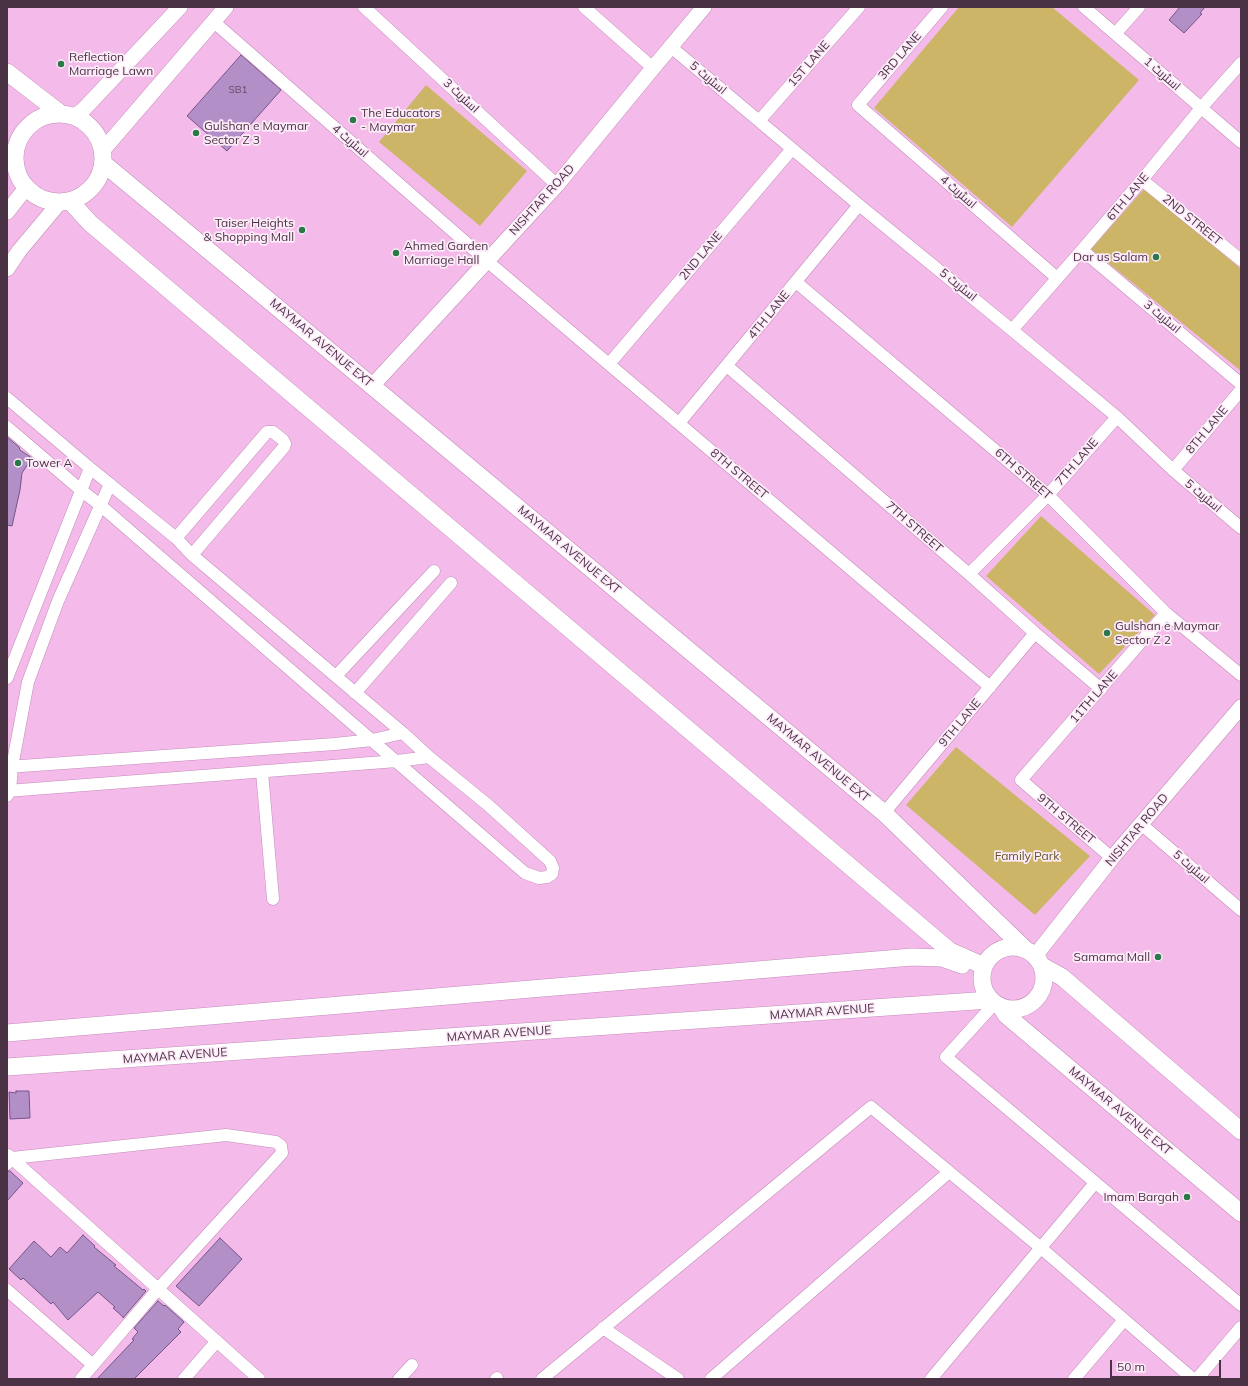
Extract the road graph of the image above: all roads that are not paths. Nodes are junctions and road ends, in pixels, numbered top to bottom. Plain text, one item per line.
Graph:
1 (180, 7) edge
2 (226, 7) edge
3 (364, 7) edge
4 (584, 7) edge
5 (704, 7) edge
6 (859, 7) edge
7 (942, 7) edge
8 (1084, 7) edge
9 (1139, 7) edge
10 (214, 22) junction
11 (1116, 33) junction
12 (671, 47) junction
13 (1241, 63) edge
14 (652, 68) junction
15 (7, 72) edge
16 (858, 106) joint
17 (1201, 108) junction
18 (68, 114) junction
19 (759, 121) junction
20 (1241, 142) edge
21 (792, 149) junction
22 (11, 155) edge
23 (103, 156) junction
24 (1142, 180) junction
25 (557, 185) junction
26 (26, 188) junction
27 (65, 202) junction
28 (859, 205) junction
29 (7, 212) edge
30 (1082, 250) junction
31 (1241, 260) edge
32 (487, 261) junction
33 (7, 269) edge
34 (1057, 278) junction
35 (796, 282) junction
36 (1012, 330) junction
37 (609, 364) junction
38 (727, 366) junction
39 (1241, 384) edge
40 (372, 386) junction
41 (1241, 390) edge
42 (7, 398) edge
43 (1117, 417) junction
44 (679, 423) junction
45 (7, 427) edge
46 (90, 468) junction
47 (1173, 470) junction
48 (110, 484) junction
49 (82, 492) junction
50 (1048, 495) junction
51 (100, 505) junction
52 (1240, 524) edge
53 (176, 538) junction
54 (192, 555) junction
55 (434, 571) dead end
56 (969, 574) junction
57 (451, 583) dead end
58 (1166, 613) junction
59 (1035, 633) junction
60 (1241, 675) edge
61 (336, 676) junction
62 (7, 678) edge
63 (990, 687) junction
64 (1101, 688) junction
65 (355, 693) junction
66 (1241, 707) edge
67 (403, 733) junction
68 (372, 740) junction
69 (429, 756) junction
70 (397, 761) junction
71 (10, 767) edge
72 (262, 772) junction
73 (1020, 780) joint
74 (8, 793) edge
75 (884, 813) junction
76 (1141, 824) junction
77 (1112, 858) junction
78 (273, 899) dead end
79 (1241, 910) edge
80 (1034, 957) junction
81 (983, 969) junction
82 (995, 1003) junction
83 (7, 1033) edge
84 (7, 1067) edge
85 (1241, 1131) edge
86 (9, 1159) edge
87 (949, 1172) junction
88 (1095, 1183) junction
89 (1241, 1213) edge
90 (1041, 1248) junction
91 (158, 1289) junction
92 (7, 1290) edge
93 (1241, 1305) edge
94 (1124, 1320) junction
95 (1241, 1327) edge
96 (603, 1328) junction
97 (217, 1341) junction
98 (93, 1365) junction
99 (412, 1365) dead end
100 (81, 1379) edge
101 (184, 1379) edge
102 (260, 1379) edge
103 (399, 1379) edge
104 (542, 1379) edge
105 (678, 1379) edge
106 (711, 1379) edge
107 (931, 1379) edge
108 (1074, 1379) edge
109 (1192, 1379) edge
110 (1197, 1379) edge

1 - 18 street
2 - 10 street
3 - 25 street, اسٹریٹ 3
4 - 14 street
5 - 12 street, NISHTAR ROAD
6 - 19 street, 1ST LANE
7 - 16 street, 3RD LANE
8 - 11 street, اسٹریٹ 1
9 - 11 street
10 - 23 street
10 - 32 street, اسٹریٹ 4
11 - 17 street, اسٹریٹ 1
12 - 14 street, NISHTAR ROAD
12 - 19 street, اسٹریٹ 5
13 - 17 street, 6TH LANE
14 - 25 street, NISHTAR ROAD
15 - 18 main road
16 - 34 street, اسٹریٹ 4
17 - 20 street, اسٹریٹ 1
17 - 24 street, 6TH LANE
18 - 22 main road
18 - 23 main road
19 - 21 street, اسٹریٹ 5
21 - 28 street, اسٹریٹ 5
21 - 37 street, 2ND LANE
22 - 26 main road
23 - 27 main road
23 - 40 main road, MAYMAR AVENUE EXT
24 - 30 street, 6TH LANE
24 - 31 street, 2ND STREET
25 - 32 street, NISHTAR ROAD
26 - 27 main road
26 - 29 street
27 - 33 street
27 - 81 main road
28 - 35 street, 4TH LANE
28 - 36 street, اسٹریٹ 5
30 - 34 street, 6TH LANE
30 - 39 street, اسٹریٹ 3
32 - 37 street, 8TH STREET
32 - 40 street, NISHTAR ROAD
34 - 36 street, 6TH LANE
35 - 38 street, 4TH LANE
35 - 50 street, 6TH STREET
36 - 43 street, اسٹریٹ 5
37 - 44 street, 8TH STREET
38 - 44 street, 4TH LANE
38 - 56 street, 7TH STREET
40 - 75 main road, MAYMAR AVENUE EXT
41 - 47 street, 8TH LANE
42 - 46 street
43 - 47 street, اسٹریٹ 5
43 - 50 street, 7TH LANE
44 - 63 street, 8TH STREET
45 - 49 street
46 - 48 street
46 - 49 street
47 - 52 street, اسٹریٹ 5
48 - 51 street
48 - 53 street
49 - 51 street
49 - 62 street
50 - 56 street, 7TH LANE
50 - 58 street, 6TH STREET
51 - 68 street
51 - 71 street
53 - 54 street
53 - 54 street
54 - 61 street
55 - 61 street
56 - 59 street, 7TH STREET
57 - 65 street
58 - 60 street, 6TH STREET
58 - 64 street, 11TH LANE
59 - 63 street, 9TH LANE
59 - 64 street, 7TH STREET
61 - 65 street
63 - 75 street, 9TH LANE
64 - 73 street, 11TH LANE
65 - 67 street
66 - 76 street, NISHTAR ROAD
67 - 68 street
67 - 69 street
68 - 70 street
68 - 71 street
69 - 70 street
69 - 70 street
70 - 72 street
71 - 74 street
72 - 74 street
72 - 78 street
73 - 77 street, 9TH STREET
75 - 80 main road, MAYMAR AVENUE EXT
76 - 77 street, NISHTAR ROAD
76 - 79 street, اسٹریٹ 5
77 - 80 street, NISHTAR ROAD
80 - 81 main road
80 - 82 main road
80 - 85 main road, MAYMAR AVENUE EXT
81 - 82 main road
81 - 83 main road
82 - 84 main road, MAYMAR AVENUE
82 - 88 street
82 - 89 main road, MAYMAR AVENUE EXT
86 - 91 street
86 - 91 street
87 - 90 street
87 - 96 street
87 - 106 street
88 - 90 street
88 - 93 street
90 - 94 street
90 - 107 street
91 - 97 street
91 - 98 street
92 - 98 street
94 - 108 street
94 - 109 street
95 - 110 street
96 - 104 street
96 - 105 street
97 - 101 street
97 - 102 street
98 - 100 street
99 - 103 street

